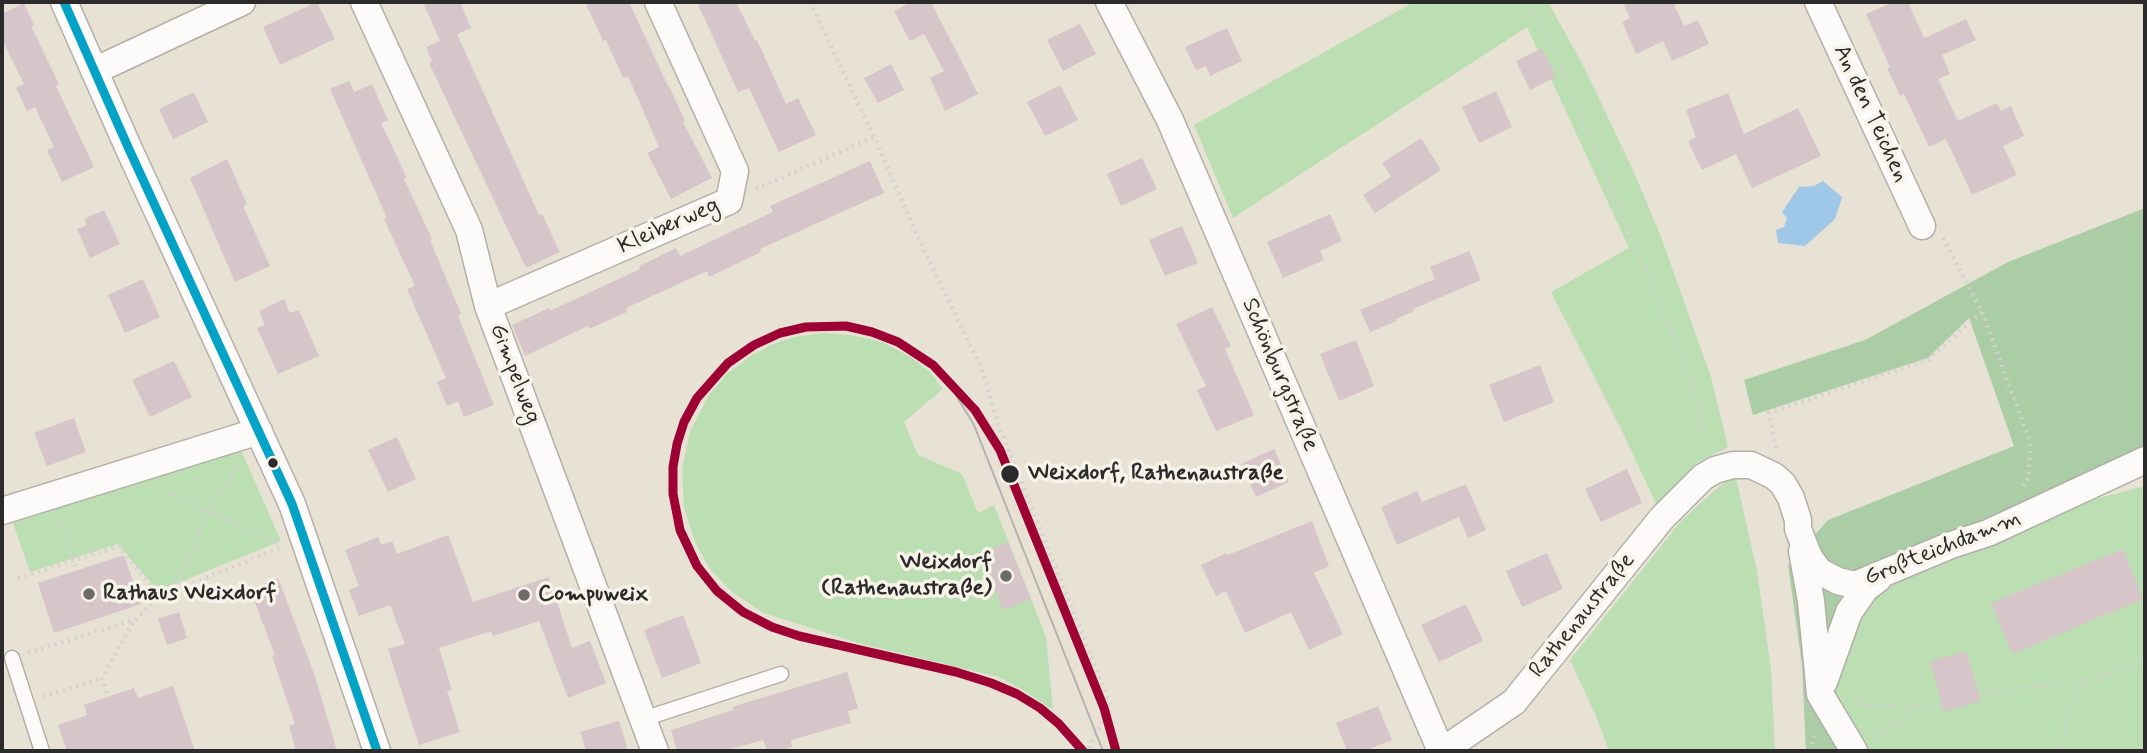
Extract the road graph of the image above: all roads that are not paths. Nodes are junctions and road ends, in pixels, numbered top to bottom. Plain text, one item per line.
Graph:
1 (64, 2) edge
2 (242, 2) edge
3 (364, 2) edge
4 (658, 2) edge
5 (1109, 2) edge
6 (1818, 2) edge
7 (94, 71) junction
8 (1923, 226) road end
9 (488, 306) junction
10 (259, 431) junction
11 (2145, 460) edge
12 (1783, 484) joint
13 (2, 512) edge
14 (1798, 529) junction
15 (1886, 573) junction
16 (12, 658) dead end
17 (781, 674) dead end
18 (1820, 694) junction
19 (643, 719) junction
20 (1854, 750) edge
21 (42, 751) edge
22 (377, 751) edge
23 (655, 751) edge
24 (1442, 751) edge

1 - 7 street
2 - 7 street
3 - 9 street, Gimpelweg
4 - 9 street, Kleiberweg
5 - 24 street, Schönburgstraße
6 - 8 street, An den Teichen
7 - 10 street
9 - 19 street, Gimpelweg
10 - 13 street
10 - 22 street
11 - 15 street, Großteichdamm
12 - 14 street, Großteichdamm
12 - 24 street, Rathenaustraße
14 - 15 street, Großteichdamm
14 - 18 street
15 - 18 street
16 - 21 lane
17 - 19 lane
18 - 20 street
19 - 23 street, Gimpelweg

